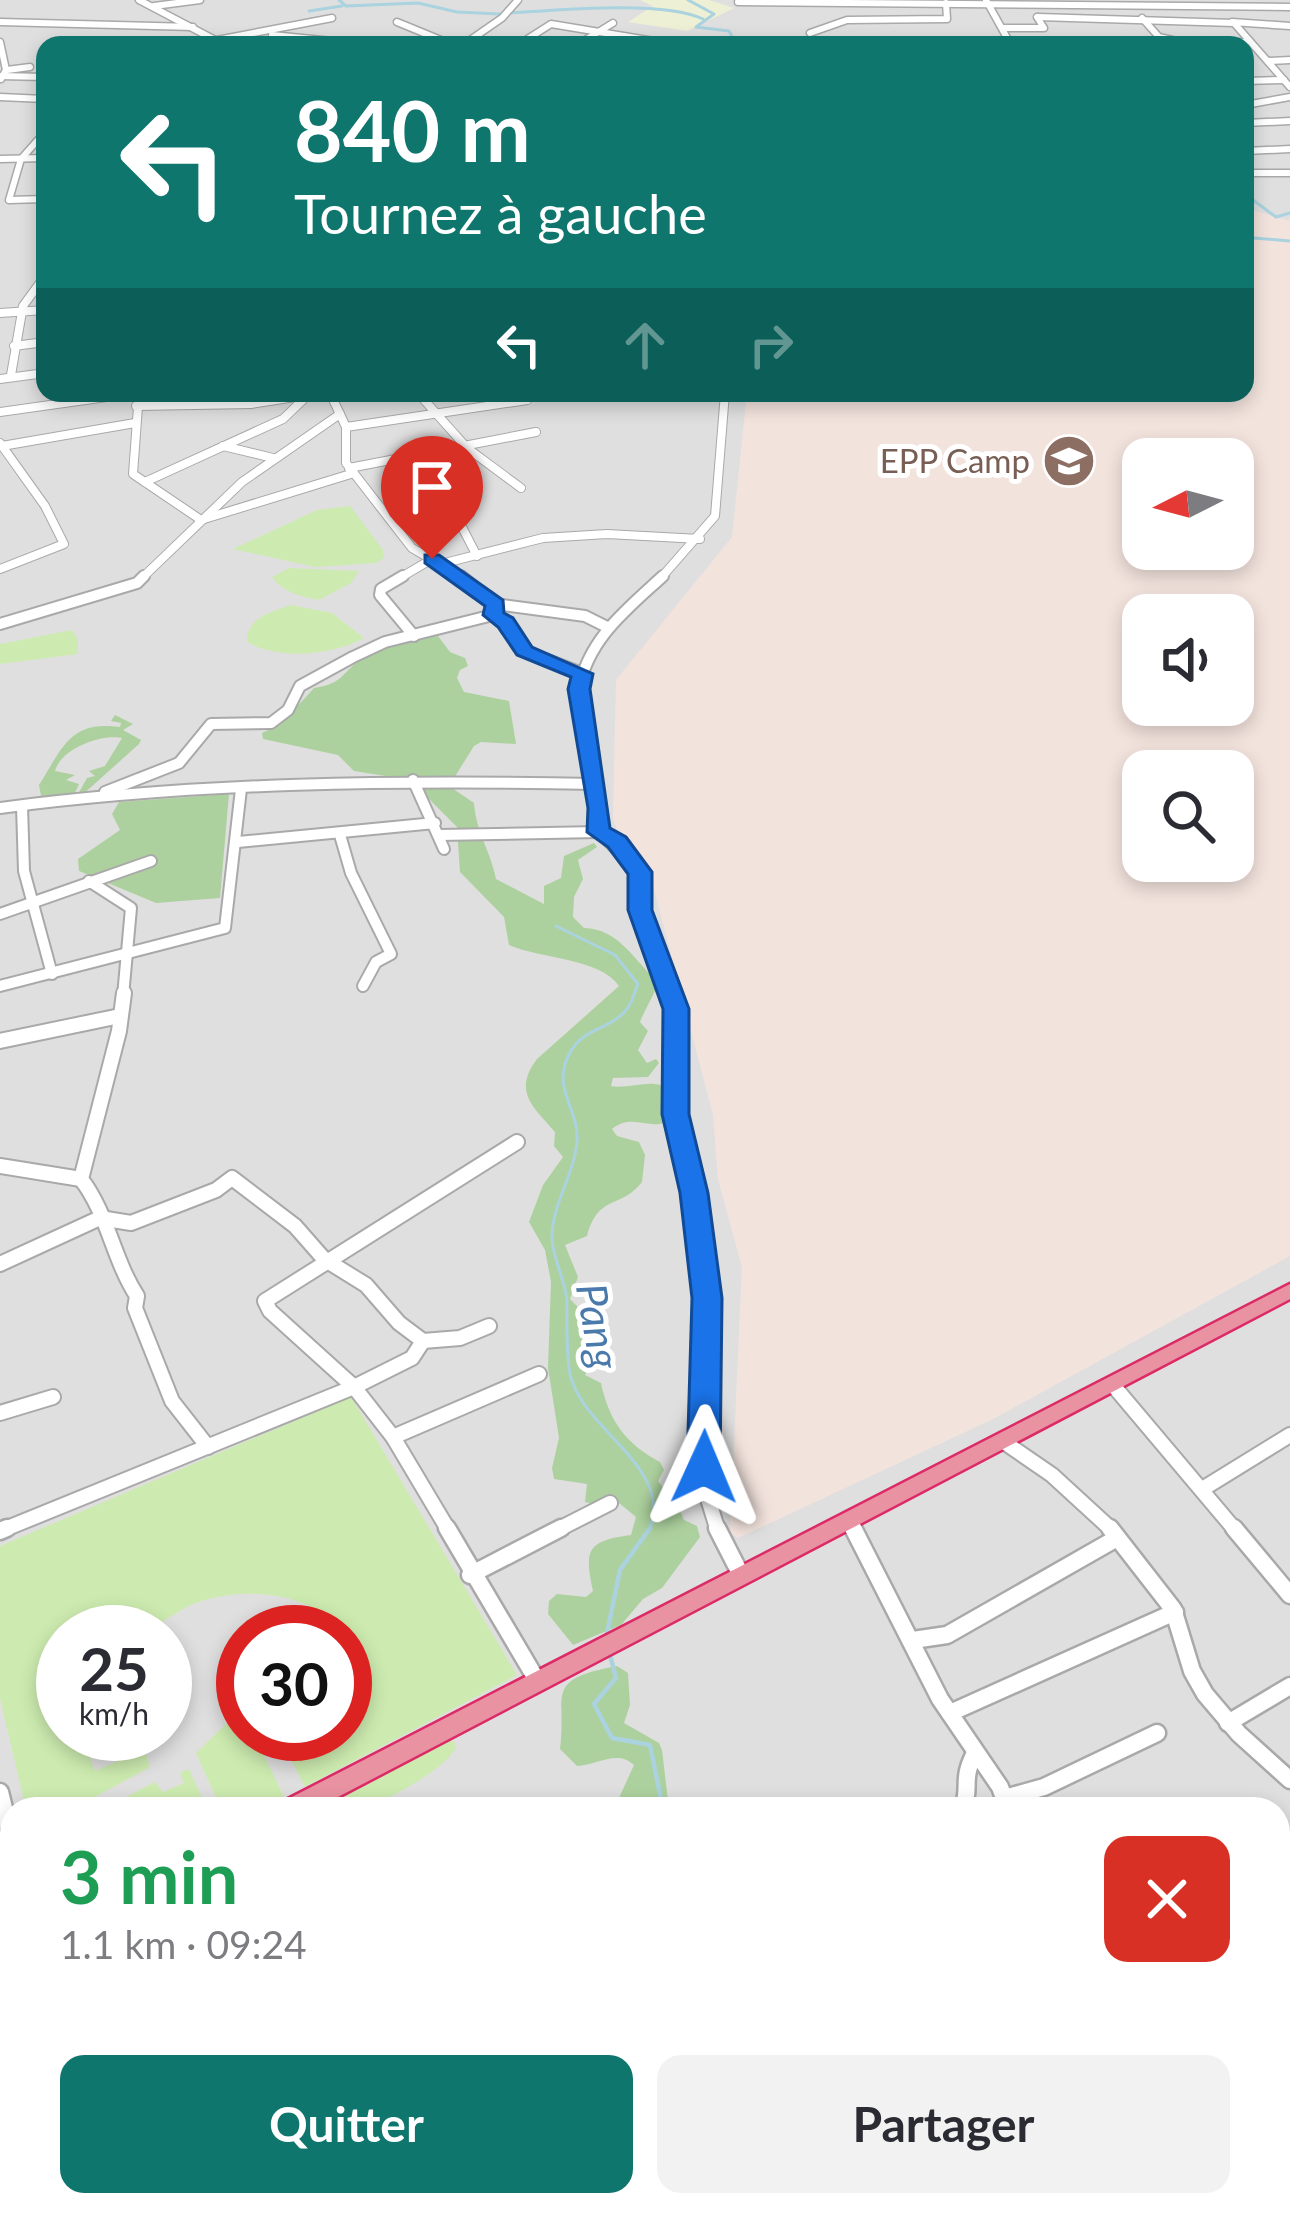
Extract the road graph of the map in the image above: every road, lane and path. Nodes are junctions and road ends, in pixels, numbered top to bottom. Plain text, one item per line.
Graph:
1 (139, 0) edge
2 (200, 0) edge
3 (518, 0) edge
4 (1121, 0) edge
5 (1257, 0) edge
6 (845, 1) edge
7 (984, 1) edge
8 (738, 2) edge
9 (1031, 2) edge
10 (946, 3) junction
11 (1164, 3) edge
12 (1130, 5) junction
13 (1213, 5) junction
14 (153, 6) junction
15 (1290, 7) edge
16 (1266, 8) junction
17 (1038, 17) junction
18 (332, 18) dead end
19 (847, 20) junction
20 (0, 22) edge
21 (397, 22) dead end
22 (1146, 22) junction
23 (1234, 22) junction
24 (613, 23) dead end
25 (1290, 26) edge
26 (194, 27) junction
27 (1004, 28) junction
28 (596, 30) junction
29 (810, 33) dead end
30 (251, 34) junction
31 (209, 36) edge
32 (244, 36) edge
33 (273, 36) edge
34 (431, 36) edge
35 (476, 36) edge
36 (532, 36) edge
37 (589, 36) edge
38 (629, 36) edge
39 (998, 36) edge
40 (1007, 36) edge
41 (1158, 36) edge
42 (1242, 36) edge
43 (0, 42) edge
44 (1254, 49) edge
45 (1290, 60) edge
46 (1268, 61) junction
47 (30, 67) dead end
48 (3, 76) edge
49 (36, 77) edge
50 (1254, 82) edge
51 (1287, 84) edge
52 (0, 97) edge
53 (1290, 98) edge
54 (36, 99) edge
55 (1254, 101) edge
56 (1254, 108) edge
57 (1267, 119) junction
58 (1254, 121) edge
59 (1254, 122) edge
60 (1288, 122) edge
61 (36, 142) edge
62 (1290, 149) edge
63 (1254, 151) edge
64 (36, 158) edge
65 (0, 159) edge
66 (21, 159) junction
67 (1254, 173) edge
68 (1290, 173) edge
69 (14, 181) junction
70 (0, 182) edge
71 (36, 200) edge
72 (36, 290) edge
73 (36, 310) edge
74 (22, 311) junction
75 (0, 313) edge
76 (36, 343) edge
77 (14, 346) junction
78 (36, 373) edge
79 (4, 377) edge
80 (72, 402) edge
81 (136, 402) edge
82 (264, 402) edge
83 (300, 402) edge
84 (332, 402) edge
85 (425, 402) edge
86 (516, 402) edge
87 (723, 402) edge
88 (136, 406) junction
89 (0, 412) edge
90 (340, 414) junction
91 (436, 416) junction
92 (135, 423) junction
93 (346, 427) junction
94 (536, 432) dead end
95 (1, 445) edge
96 (224, 446) junction
97 (467, 448) junction
98 (273, 458) junction
99 (410, 458) junction
100 (18, 470) junction
101 (351, 471) junction
102 (0, 474) edge
103 (145, 482) junction
104 (520, 488) dead end
105 (201, 520) junction
106 (700, 539) junction
107 (477, 556) junction
108 (437, 561) junction
109 (0, 569) edge
110 (494, 610) junction
111 (0, 624) edge
112 (608, 627) junction
113 (414, 636) junction
114 (582, 674) junction
115 (413, 780) junction
116 (597, 784) junction
117 (241, 789) junction
118 (99, 795) junction
119 (22, 806) junction
120 (0, 808) edge
121 (437, 829) junction
122 (598, 832) junction
123 (340, 835) junction
124 (238, 842) junction
125 (444, 849) dead end
126 (151, 860) dead end
127 (89, 881) junction
128 (30, 904) junction
129 (0, 914) edge
130 (132, 954) junction
131 (52, 974) junction
132 (0, 986) edge
133 (363, 986) dead end
134 (120, 1016) junction
135 (0, 1041) edge
136 (517, 1142) dead end
137 (0, 1166) edge
138 (81, 1179) junction
139 (100, 1218) junction
140 (324, 1259) junction
141 (0, 1264) edge
142 (1290, 1291) edge
143 (489, 1326) dead end
144 (423, 1341) junction
145 (539, 1374) dead end
146 (1112, 1384) junction
147 (354, 1388) junction
148 (53, 1396) dead end
149 (0, 1413) edge
150 (1290, 1435) edge
151 (393, 1437) junction
152 (1004, 1442) junction
153 (208, 1447) junction
154 (1204, 1489) junction
155 (610, 1503) dead end
156 (850, 1522) junction
157 (0, 1532) edge
158 (1117, 1538) junction
159 (470, 1575) junction
160 (741, 1575) junction
161 (1290, 1595) edge
162 (1175, 1612) junction
163 (913, 1640) junction
164 (538, 1682) junction
165 (1290, 1686) edge
166 (950, 1713) junction
167 (1228, 1723) junction
168 (1156, 1733) dead end
169 (974, 1754) junction
170 (1290, 1780) edge
171 (315, 1797) edge
172 (967, 1797) edge
173 (1004, 1797) edge
174 (1021, 1797) edge

1 - 14 street
2 - 14 street
3 - 35 street
4 - 12 street
5 - 16 street
6 - 8 street
6 - 10 street
6 - 19 street
7 - 9 street
7 - 10 street
7 - 27 street
7 - 39 street
9 - 12 street
9 - 17 street
10 - 19 street
11 - 12 street
11 - 13 street
12 - 22 street
13 - 16 street
13 - 23 street
14 - 26 street
15 - 16 street
17 - 22 street
17 - 27 street
18 - 30 street
19 - 29 street
20 - 26 street
21 - 34 street
22 - 23 street
22 - 41 street
23 - 25 street
23 - 42 street
24 - 28 street
26 - 31 street
27 - 40 street
28 - 36 street
28 - 37 street
28 - 38 street
30 - 32 street
30 - 33 street
43 - 48 street
44 - 46 street
45 - 46 street
46 - 51 street
47 - 48 street
48 - 49 street
50 - 51 street
52 - 54 street
53 - 55 street
56 - 57 street
57 - 58 street
57 - 60 street
59 - 60 street
61 - 66 street
62 - 63 street
64 - 66 street
65 - 66 street
66 - 69 street
67 - 68 street
69 - 70 street
69 - 71 street
72 - 74 street
73 - 74 street
74 - 75 street
74 - 77 street
76 - 77 street
77 - 79 street
78 - 79 street
80 - 89 street
81 - 88 street
82 - 88 street
83 - 96 street
84 - 90 street
85 - 91 street
86 - 91 street
87 - 106 street
88 - 92 street
90 - 93 street
90 - 98 street
91 - 93 street
91 - 97 street
92 - 95 street
92 - 103 street
93 - 101 street
94 - 97 street
95 - 100 street
96 - 98 street
96 - 103 street
97 - 99 street
97 - 104 street
98 - 105 street
99 - 101 street
99 - 107 street
100 - 102 street
100 - 109 street
101 - 105 street
101 - 108 street
103 - 105 street
105 - 111 street
106 - 107 street
106 - 112 street
107 - 108 street
108 - 110 street
108 - 113 street
110 - 112 street
110 - 113 street
110 - 114 street
112 - 114 street
113 - 118 street
114 - 116 street
115 - 116 street
115 - 117 street
115 - 121 street
116 - 122 street
117 - 118 street
117 - 124 street
118 - 119 street
119 - 120 street
119 - 128 street
121 - 122 street
121 - 123 street
121 - 125 street
122 - 160 street
123 - 124 street
123 - 133 street
124 - 130 street
126 - 127 street
127 - 128 street
127 - 130 street
128 - 129 street
128 - 131 street
130 - 131 street
130 - 134 street
131 - 132 street
134 - 135 street
134 - 138 street
136 - 140 street
137 - 138 street
138 - 139 street
139 - 140 street
139 - 141 street
139 - 153 street
140 - 144 street
140 - 147 street
142 - 146 highway
143 - 144 street
144 - 147 street
145 - 151 street
146 - 152 highway
146 - 154 street
147 - 151 street
147 - 153 street
148 - 149 street
150 - 154 street
151 - 159 street
152 - 156 highway
152 - 158 street
153 - 157 street
154 - 161 street
155 - 159 street
156 - 160 highway
156 - 163 street
158 - 162 street
158 - 163 street
159 - 164 street
160 - 164 highway
162 - 166 street
162 - 167 street
163 - 166 street
164 - 171 highway
165 - 167 street
166 - 169 street
167 - 170 street
168 - 174 street
169 - 172 street
169 - 173 street

